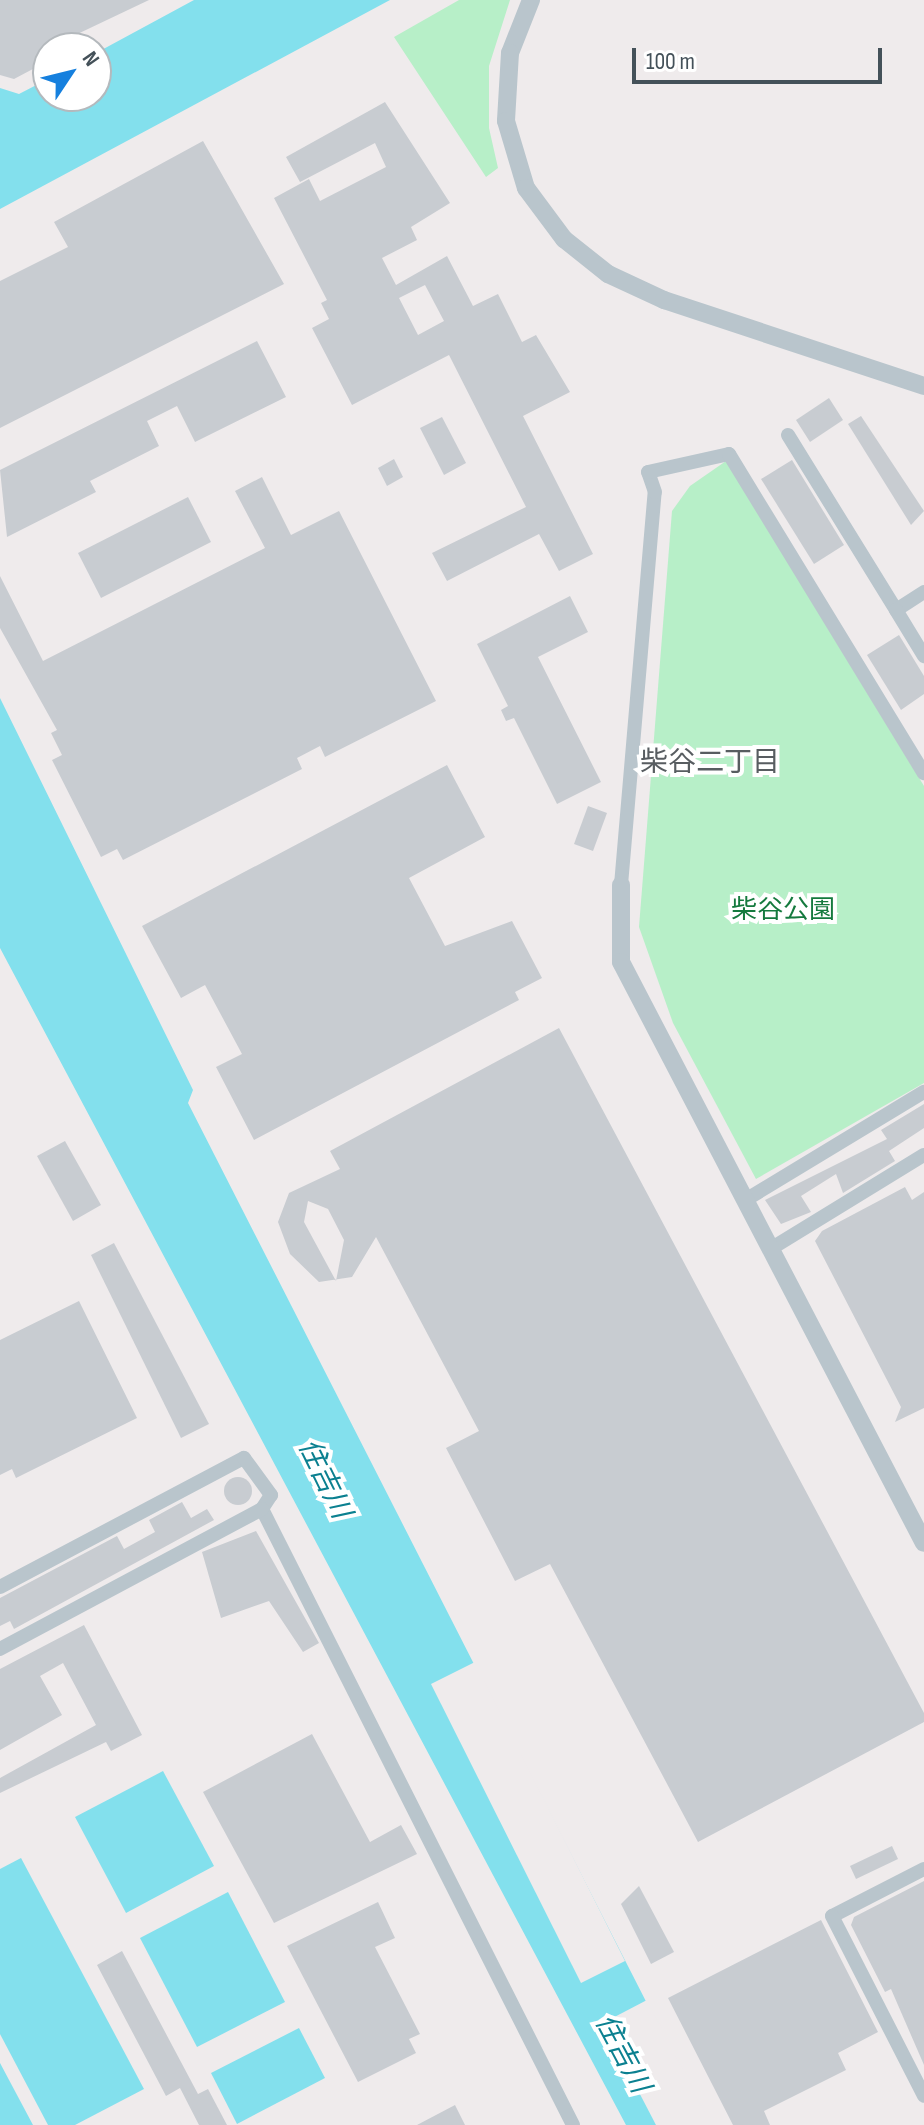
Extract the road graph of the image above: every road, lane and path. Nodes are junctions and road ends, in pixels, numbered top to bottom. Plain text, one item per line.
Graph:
1 (531, 0) edge
2 (924, 386) edge
3 (788, 435) dead end
4 (924, 592) edge
5 (896, 610) junction
6 (924, 656) edge
7 (924, 773) edge
8 (621, 885) joint
9 (924, 1092) edge
10 (924, 1155) edge
11 (747, 1199) junction
12 (772, 1248) junction
13 (262, 1509) junction
14 (924, 1543) edge
15 (0, 1587) edge
16 (0, 1649) edge
17 (924, 1869) edge
18 (924, 2096) edge
19 (573, 2125) edge

1 - 2 street
3 - 5 street
4 - 5 street
5 - 6 street
7 - 8 street
8 - 11 street
9 - 11 street
10 - 12 street
11 - 12 street
12 - 14 street
13 - 15 street
13 - 16 street
13 - 19 street
17 - 18 street

